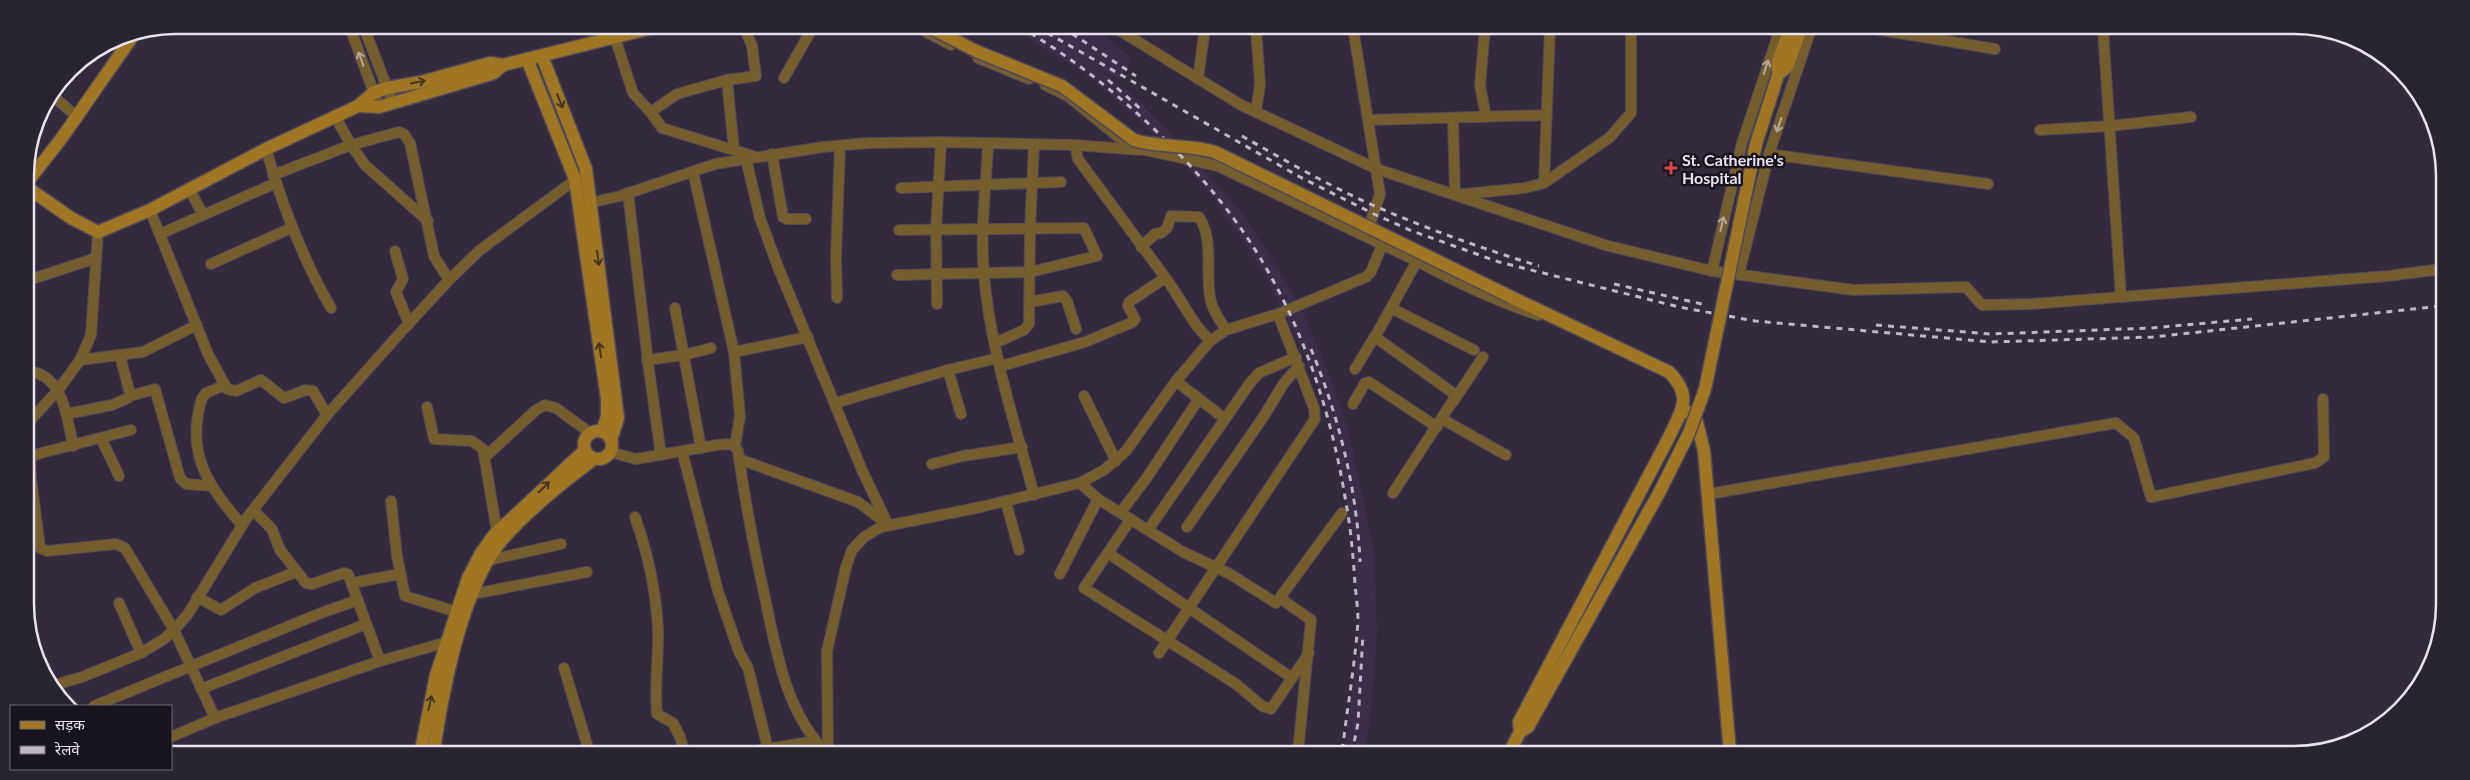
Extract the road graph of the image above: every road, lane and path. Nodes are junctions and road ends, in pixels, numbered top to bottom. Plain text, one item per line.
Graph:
1 (352, 34) edge
2 (366, 34) edge
3 (630, 34) edge
4 (747, 34) edge
5 (809, 34) edge
6 (930, 34) edge
7 (943, 34) edge
8 (1125, 34) edge
9 (1204, 34) edge
10 (1256, 34) edge
11 (1354, 34) edge
12 (1484, 34) edge
13 (1550, 34) edge
14 (1632, 34) edge
15 (1778, 34) edge
16 (1788, 34) edge
17 (1799, 34) edge
18 (1809, 34) edge
19 (1905, 34) edge
20 (2103, 34) edge
21 (615, 38) junction
22 (128, 43) edge
23 (1995, 49) dead end
24 (542, 56) junction
25 (527, 59) junction
26 (504, 65) junction
27 (1778, 75) junction
28 (784, 78) dead end
29 (1198, 79) junction
30 (727, 80) junction
31 (387, 88) junction
32 (373, 94) junction
33 (57, 99) edge
34 (393, 103) junction
35 (358, 106) junction
36 (379, 106) junction
37 (651, 112) junction
38 (1256, 112) junction
39 (1547, 115) junction
40 (77, 117) junction
41 (1486, 117) junction
42 (2191, 117) dead end
43 (336, 118) junction
44 (1369, 120) junction
45 (1453, 120) junction
46 (2110, 126) junction
47 (2040, 130) dead end
48 (941, 142) junction
49 (351, 145) junction
50 (988, 145) junction
51 (1034, 145) junction
52 (1075, 145) junction
53 (840, 146) junction
54 (266, 149) junction
55 (734, 150) junction
56 (1145, 150) junction
57 (772, 154) junction
58 (1769, 154) junction
59 (751, 158) junction
60 (1377, 169) junction
61 (693, 172) junction
62 (34, 174) edge
63 (580, 176) junction
64 (274, 179) junction
65 (1061, 182) dead end
66 (1544, 183) junction
67 (986, 184) junction
68 (1032, 184) junction
69 (1988, 184) dead end
70 (939, 186) junction
71 (901, 188) dead end
72 (190, 190) junction
73 (34, 192) edge
74 (628, 193) junction
75 (1454, 195) junction
76 (585, 204) junction
77 (150, 210) junction
78 (204, 215) junction
79 (806, 219) dead end
80 (428, 220) junction
81 (291, 228) junction
82 (936, 229) junction
83 (984, 229) junction
84 (1030, 229) junction
85 (899, 230) dead end
86 (98, 232) junction
87 (160, 234) junction
88 (1366, 237) junction
89 (1382, 245) junction
90 (1141, 247) junction
91 (395, 250) dead end
92 (96, 258) junction
93 (1417, 261) junction
94 (211, 264) dead end
95 (2436, 270) edge
96 (1712, 271) junction
97 (936, 272) junction
98 (983, 272) junction
99 (1030, 272) junction
100 (1739, 274) junction
101 (897, 275) dead end
102 (34, 278) edge
103 (1165, 278) junction
104 (449, 280) junction
105 (2120, 297) junction
106 (837, 298) dead end
107 (1030, 302) junction
108 (936, 304) dead end
109 (331, 308) dead end
110 (675, 308) dead end
111 (1391, 308) junction
112 (1278, 314) junction
113 (1561, 322) junction
114 (409, 324) junction
115 (197, 325) junction
116 (1076, 329) dead end
117 (1226, 330) junction
118 (1375, 336) junction
119 (808, 337) junction
120 (1210, 340) junction
121 (995, 343) junction
122 (711, 348) dead end
123 (1474, 350) dead end
124 (734, 352) junction
125 (684, 355) junction
126 (120, 356) junction
127 (1483, 357) dead end
128 (80, 360) junction
129 (647, 360) junction
130 (1297, 361) junction
131 (1000, 362) junction
132 (1355, 369) dead end
133 (948, 370) junction
134 (34, 372) edge
135 (1176, 381) junction
136 (225, 386) junction
137 (59, 389) junction
138 (130, 396) junction
139 (1084, 396) dead end
140 (2323, 399) dead end
141 (1198, 400) junction
142 (835, 403) junction
143 (1452, 403) junction
144 (1353, 404) dead end
145 (427, 407) dead end
146 (1682, 408) junction
147 (66, 414) junction
148 (961, 414) dead end
149 (327, 415) junction
150 (34, 416) edge
151 (1225, 418) junction
152 (1440, 423) junction
153 (131, 430) dead end
154 (101, 438) junction
155 (603, 439) junction
156 (74, 446) junction
157 (735, 446) junction
158 (1022, 447) junction
159 (701, 448) junction
160 (682, 451) junction
161 (589, 455) junction
162 (661, 455) junction
163 (1506, 455) dead end
164 (34, 456) edge
165 (485, 457) junction
166 (739, 459) junction
167 (1116, 461) junction
168 (932, 464) dead end
169 (119, 476) dead end
170 (1080, 483) junction
171 (211, 486) junction
172 (1392, 493) dead end
173 (1709, 494) junction
174 (1034, 495) junction
175 (391, 500) dead end
176 (1098, 500) junction
177 (34, 501) edge
178 (1006, 502) junction
179 (253, 510) junction
180 (1122, 512) junction
181 (1342, 513) dead end
182 (634, 517) dead end
183 (1131, 519) junction
184 (242, 525) junction
185 (888, 525) junction
186 (1187, 527) dead end
187 (1148, 530) junction
188 (497, 532) junction
189 (561, 544) dead end
190 (1019, 550) dead end
191 (1108, 554) junction
192 (489, 560) junction
193 (1217, 568) junction
194 (296, 572) junction
195 (587, 572) dead end
196 (400, 574) junction
197 (1060, 574) dead end
198 (352, 583) junction
199 (472, 594) junction
200 (198, 597) junction
201 (1280, 598) junction
202 (358, 600) junction
203 (118, 603) dead end
204 (1190, 608) junction
205 (457, 612) junction
206 (366, 624) junction
207 (174, 630) junction
208 (452, 641) junction
209 (1167, 641) junction
210 (1309, 652) junction
211 (140, 653) junction
212 (1159, 653) dead end
213 (380, 661) junction
214 (190, 666) junction
215 (564, 668) dead end
216 (1292, 678) junction
217 (59, 684) edge
218 (201, 689) junction
219 (96, 705) edge
220 (215, 718) junction
221 (1520, 732) junction
222 (172, 737) edge
223 (815, 741) junction
224 (422, 746) edge
225 (435, 746) edge
226 (587, 746) edge
227 (683, 746) edge
228 (767, 746) edge
229 (786, 746) edge
230 (820, 746) edge
231 (826, 746) edge
232 (1299, 746) edge
233 (1513, 746) edge
234 (1729, 746) edge

32 -> 1 street
2 - 31 street
3 - 21 street
4 - 30 street
5 - 28 street
6 - 56 street
7 - 113 street, bridge
8 - 29 street
9 - 29 street
10 - 38 street
11 - 44 street
12 - 41 street
13 - 39 street
14 - 66 street
96 -> 15 street
16 - 27 street
17 - 27 street
18 -> 58 street
19 - 23 street
20 - 46 street
21 - 24 street
21 - 37 street
22 - 40 street
24 - 25 street
24 -> 63 street
25 - 26 street
25 - 63 street
31 -> 26 street
26 - 34 street
27 - 221 street, bridge
29 - 38 street
30 - 37 street
30 - 55 street
31 - 32 street
31 - 34 street
32 - 35 street
32 - 36 street
33 - 40 street
34 - 36 street
35 - 36 street
35 - 43 street
37 - 55 street
38 - 60 street
39 - 41 street
39 - 66 street
40 - 62 street
41 - 45 street
42 - 46 street
43 - 49 street
43 - 54 street
44 - 45 street
44 - 60 street
45 - 75 street
46 - 47 street
46 - 105 street
48 - 50 street
48 - 53 street
48 - 70 street
49 - 64 street
49 - 80 street
49 - 80 street
50 - 51 street
50 - 67 street
51 - 52 street
51 - 68 street
52 - 56 street
52 - 90 street
53 - 57 street
53 - 106 street
54 - 64 street
54 - 72 street
55 - 59 street
56 - 88 street
57 - 59 street
57 - 79 street
58 - 69 street
58 - 100 street
59 - 61 street
59 - 119 street
60 - 75 street
60 - 88 street
61 - 74 street
61 - 124 street
63 - 76 street
63 - 104 street
64 - 78 street
64 - 81 street
65 - 68 street
66 - 75 street
67 - 68 street
67 - 70 street
67 - 83 street
68 - 84 street
70 - 71 street
70 - 82 street
72 - 77 street
72 - 78 street
73 - 86 street
74 - 76 street
74 - 129 street
75 - 96 street
76 - 155 street
77 - 86 street
77 - 87 street
78 - 87 street
80 - 104 street
81 - 94 street
81 - 109 street
82 - 83 street
82 - 85 street
82 - 97 street
83 - 84 street
83 - 98 street
84 - 99 street
84 - 99 street
86 - 92 street
87 - 115 street
88 - 89 street
89 - 93 street
89 - 112 street
90 - 103 street
90 - 117 street
91 - 114 street
92 - 102 street
92 - 128 street
93 - 111 street
93 - 113 street
95 - 105 street
96 - 100 street
97 - 98 street
97 - 101 street
97 - 108 street
98 - 99 street
98 - 121 street
99 - 107 street
100 - 105 street
103 - 120 street
103 - 131 street
104 - 114 street
107 - 116 street
107 - 121 street
110 - 125 street
111 - 118 street
111 - 123 street
112 - 117 street
112 - 130 street
113 - 146 street
114 - 149 street
115 - 126 street
115 - 136 street
117 - 120 street
118 - 132 street
118 - 143 street
119 - 124 street
119 - 142 street
120 - 135 street
121 - 131 street
122 - 125 street
124 - 157 street
125 - 129 street
125 - 159 street
126 - 128 street
126 - 138 street
127 - 143 street
128 - 137 street
129 - 162 street
130 - 151 street
130 - 186 street
130 - 193 street
131 - 133 street
131 - 158 street
133 - 142 street
133 - 148 street
134 - 137 street
135 - 141 street
135 - 167 street
136 - 149 street
136 - 171 street
137 - 147 street
137 - 150 street
138 - 147 street
138 - 171 street
139 - 167 street
140 - 173 street
141 - 151 street
141 - 180 street
142 - 185 street
143 - 152 street
144 - 152 street
145 - 165 street
146 - 173 street
146 - 221 street
147 - 156 street
149 - 179 street
151 - 187 street
152 - 163 street
152 - 172 street
153 - 154 street
154 - 156 street
154 - 169 street
155 - 161 street
155 - 161 street
155 - 162 street
155 - 165 street
156 - 164 street
157 - 159 street
157 - 166 street
158 - 168 street
158 - 174 street
159 - 160 street
160 - 162 street
160 - 228 street
188 -> 161 street
161 - 192 street
165 - 188 street
166 - 185 street
166 - 223 street
167 - 170 street
170 - 174 street
170 - 176 street
171 - 184 street
173 - 234 street
174 - 178 street
175 - 196 street
176 - 180 street
176 - 197 street
177 - 207 street
178 - 185 street
178 - 190 street
179 - 184 street
179 - 194 street
180 - 183 street
181 - 201 street
182 - 227 street
183 - 187 street
183 - 191 street
184 - 200 street
185 - 231 street
187 - 193 street
188 - 205 street
189 - 192 street
191 - 204 street
191 - 209 street
192 - 199 street
193 - 201 street
193 - 204 street
194 - 198 street
194 - 200 street
195 - 199 street
196 - 198 street
196 - 205 street
198 - 202 street
199 - 208 street
200 - 207 street
201 - 210 street
202 - 206 street
202 - 214 street
203 - 211 street
204 - 209 street
204 - 216 street
205 - 208 street
206 - 213 street
206 - 218 street
207 - 211 street
207 - 214 street
208 - 213 street
224 -> 208 street
208 - 225 street
209 - 212 street
209 - 216 street
210 - 216 street
210 - 232 street
211 - 217 street
213 - 220 street
214 - 218 street
214 - 219 street
215 - 226 street
218 - 220 street
220 - 222 street
221 - 233 street
223 - 229 street
223 - 230 street

